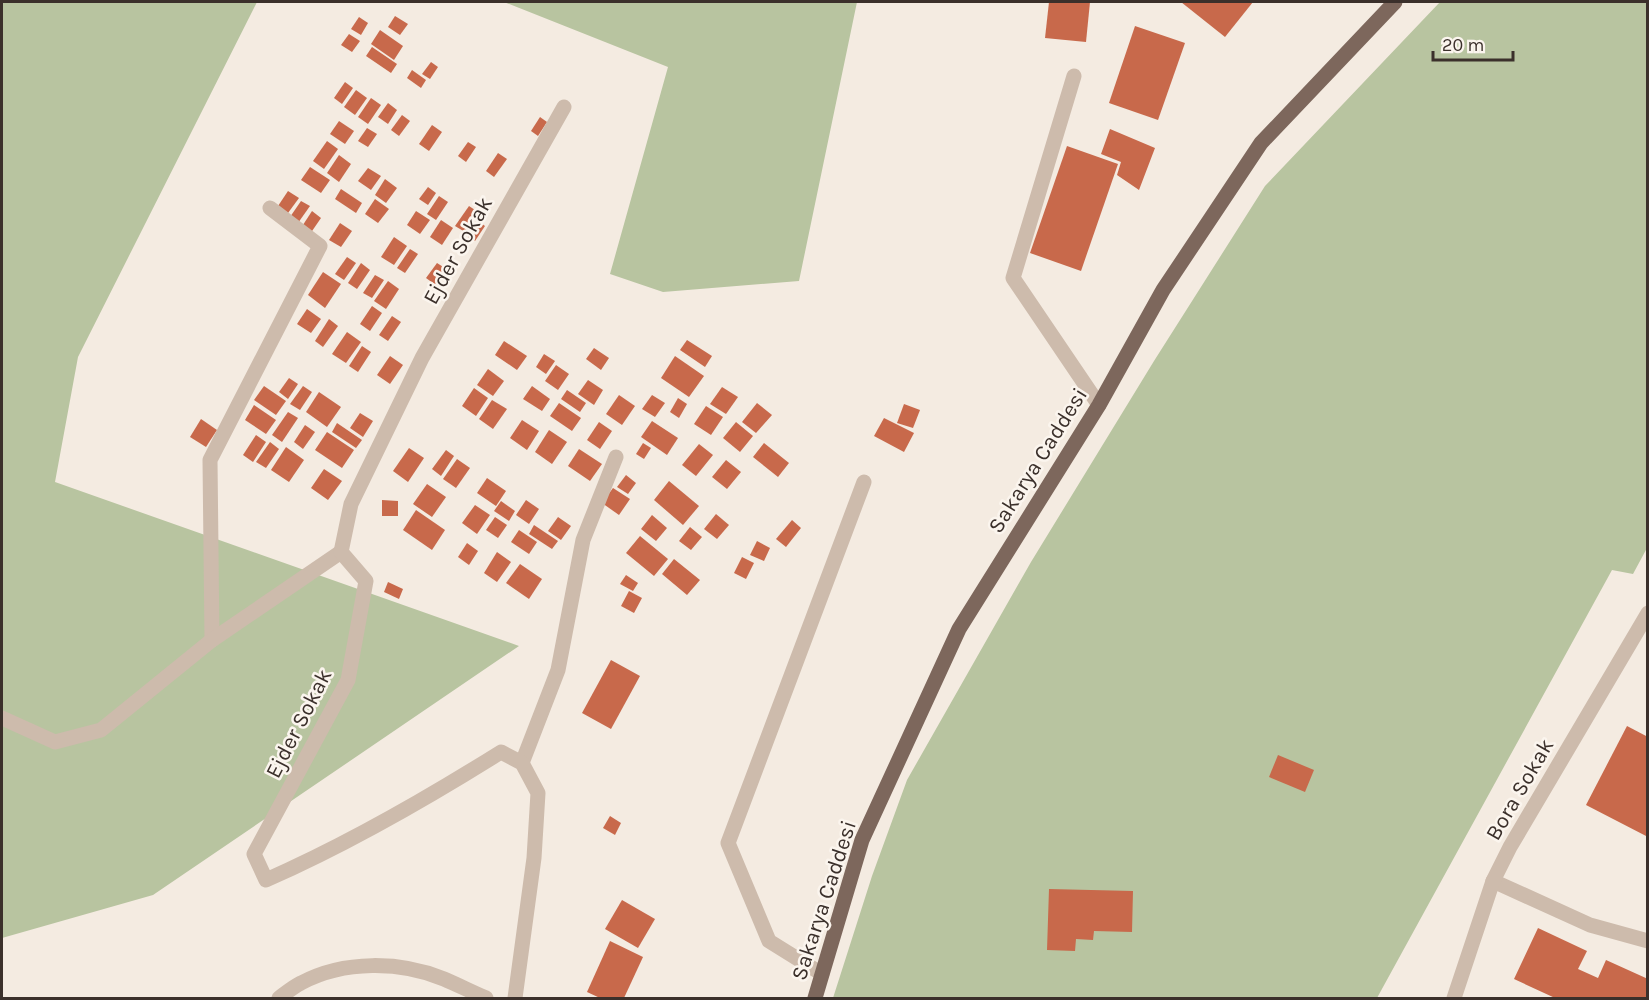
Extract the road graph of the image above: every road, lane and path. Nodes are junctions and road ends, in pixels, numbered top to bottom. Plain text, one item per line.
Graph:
1 (1395, 2) edge
2 (1074, 76) dead end
3 (564, 107) dead end
4 (270, 208) dead end
5 (1099, 405) junction
6 (616, 457) dead end
7 (864, 482) dead end
8 (341, 552) junction
9 (1647, 614) edge
10 (212, 640) junction
11 (2, 718) edge
12 (522, 763) junction
13 (1493, 881) junction
14 (1647, 941) edge
15 (822, 974) junction
16 (279, 999) edge
17 (486, 999) edge
18 (515, 999) edge
19 (814, 999) edge
20 (1455, 999) edge

1 - 5 main road, Sakarya Caddesi
2 - 5 street
3 - 8 street, Ejder Sokak
4 - 10 street
5 - 15 main road, Sakarya Caddesi
6 - 12 street
7 - 15 street
8 - 10 street
8 - 12 street, Ejder Sokak
9 - 13 street, Bora Sokak
10 - 11 street
12 - 18 street
13 - 14 street
13 - 20 street, Bora Sokak
15 - 19 main road, Sakarya Caddesi
16 - 17 street

